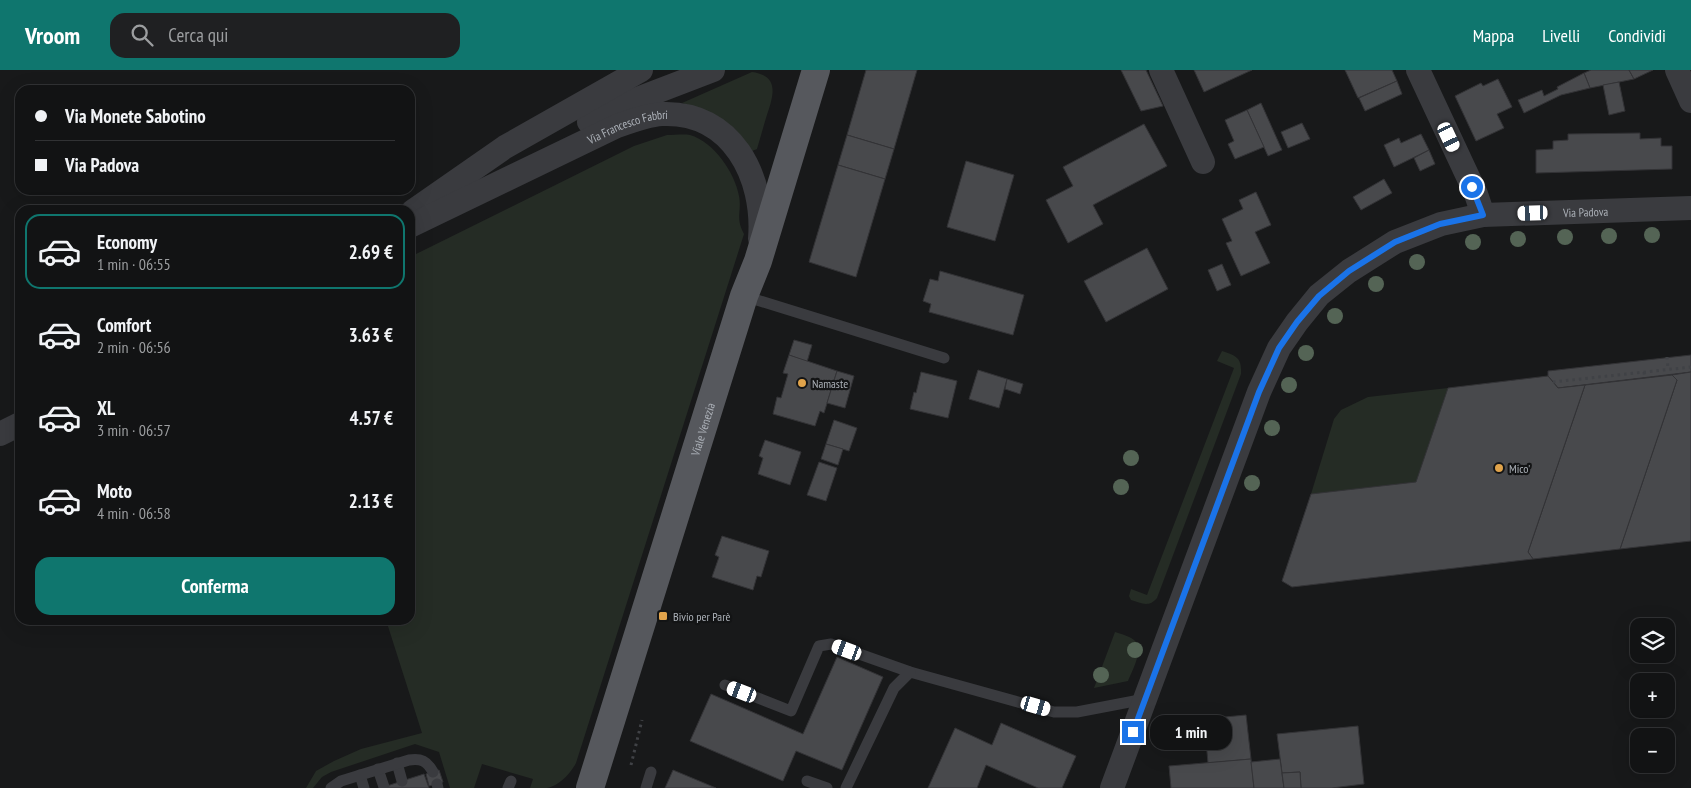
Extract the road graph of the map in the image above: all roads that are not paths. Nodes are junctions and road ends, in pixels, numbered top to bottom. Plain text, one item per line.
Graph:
1 (641, 70) edge
2 (713, 70) edge
3 (816, 70) edge
4 (1161, 70) edge
5 (1418, 70) edge
6 (1677, 70) edge
7 (1691, 101) edge
8 (1203, 162) dead end
9 (1691, 208) edge
10 (415, 210) edge
11 (1483, 215) junction
12 (415, 218) edge
13 (415, 224) edge
14 (758, 261) junction
15 (744, 296) junction
16 (944, 358) dead end
17 (15, 426) edge
18 (0, 434) edge
19 (910, 672) junction
20 (725, 685) dead end
21 (1145, 698) junction
22 (397, 764) junction
23 (378, 769) junction
24 (433, 772) dead end
25 (651, 772) dead end
26 (360, 775) junction
27 (402, 781) dead end
28 (807, 781) dead end
29 (342, 784) edge
30 (384, 787) edge
31 (331, 788) edge
32 (364, 788) edge
33 (590, 788) edge
34 (646, 788) edge
35 (828, 788) edge
36 (846, 788) edge
37 (1112, 788) edge

1 - 10 street
2 - 12 street, Via Francesco Fabbri
3 - 14 main road, Viale Venezia
4 - 8 street
5 - 11 street
6 - 7 street
9 - 11 street, Via Padova
11 - 21 street, Via Padova
13 - 14 street, Via Francesco Fabbri
14 - 15 main road, Viale Venezia
15 - 16 lane
15 - 33 main road, Viale Venezia
17 - 18 street
19 - 20 lane
19 - 21 lane
19 - 36 lane
21 - 37 street, Via Padova
22 - 23 lane
22 - 24 lane
22 - 27 lane
23 - 26 lane
23 - 30 lane
25 - 34 lane
26 - 29 lane
26 - 32 lane
28 - 35 lane
29 - 31 lane

